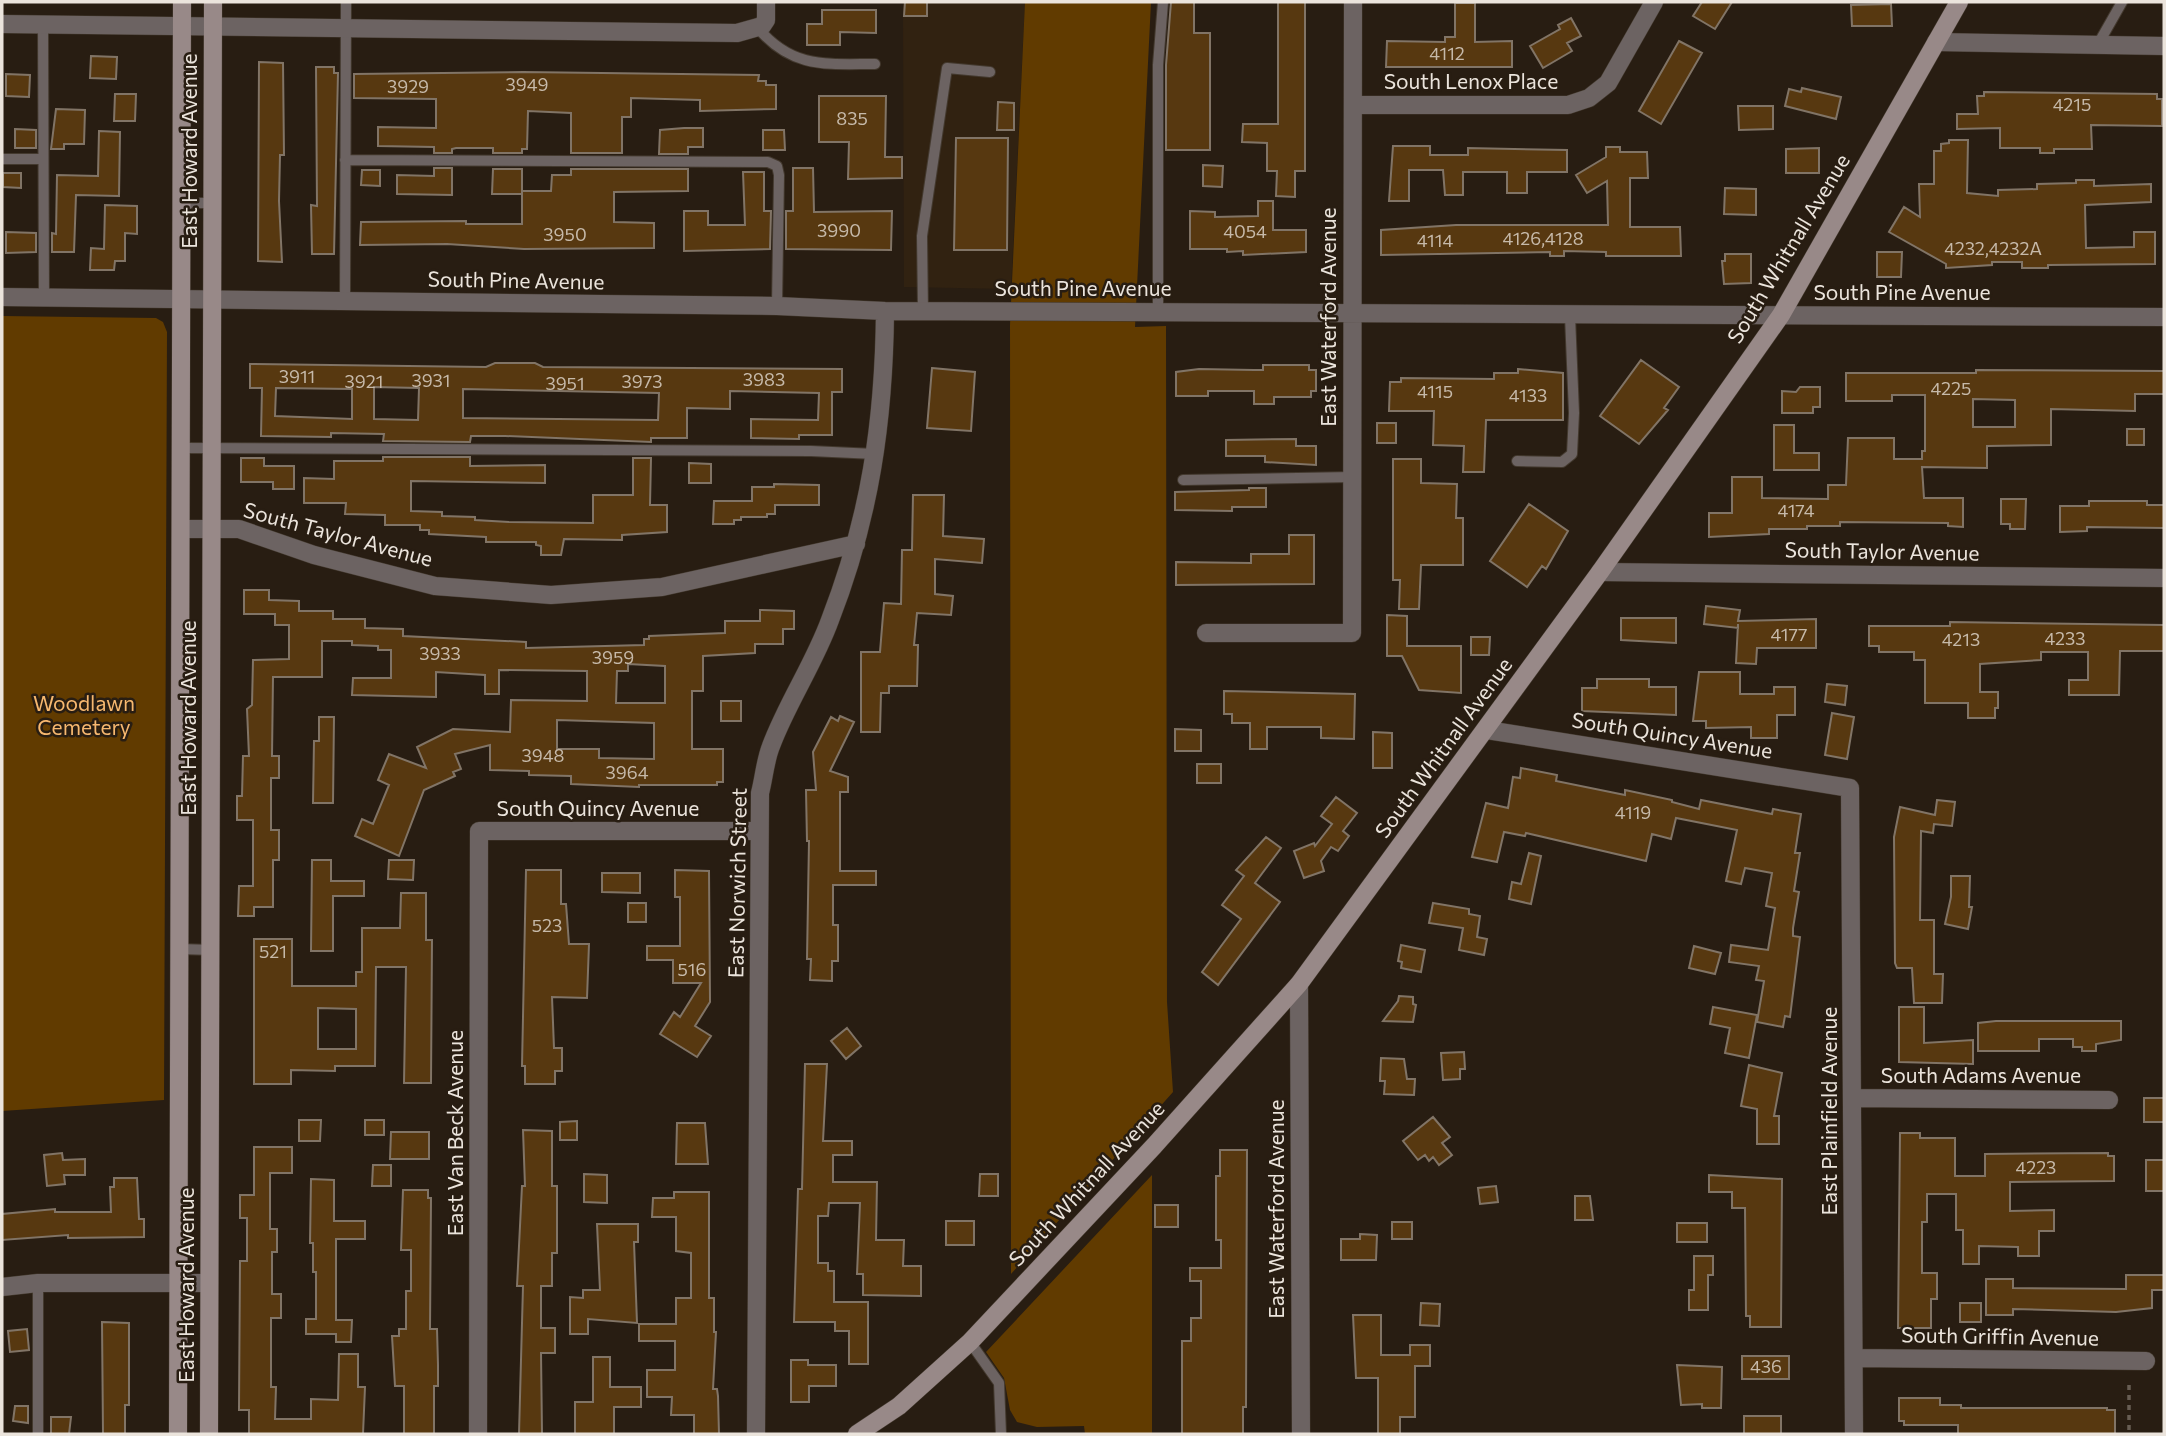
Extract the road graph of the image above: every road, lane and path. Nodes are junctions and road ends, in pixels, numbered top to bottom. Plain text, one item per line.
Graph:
1 (182, 2) edge
2 (213, 2) edge
3 (346, 2) edge
4 (766, 2) edge
5 (1163, 2) edge
6 (1353, 2) edge
7 (1654, 2) edge
8 (1959, 2) edge
9 (2122, 2) edge
10 (2, 24) edge
11 (43, 25) junction
12 (182, 27) junction
13 (760, 27) junction
14 (213, 28) junction
15 (346, 28) junction
16 (1936, 42) junction
17 (2097, 46) junction
18 (2164, 46) edge
19 (875, 64) dead end
20 (990, 72) dead end
21 (1353, 105) junction
22 (2, 159) edge
23 (43, 159) junction
24 (345, 160) junction
25 (183, 204) junction
26 (213, 204) junction
27 (2, 298) edge
28 (44, 298) junction
29 (182, 300) junction
30 (213, 300) junction
31 (345, 302) junction
32 (777, 306) junction
33 (885, 312) junction
34 (923, 312) junction
35 (1158, 312) junction
36 (1351, 313) junction
37 (1781, 315) junction
38 (1570, 316) junction
39 (2164, 317) edge
40 (181, 448) junction
41 (213, 448) junction
42 (876, 454) junction
43 (1517, 461) dead end
44 (1352, 477) junction
45 (1183, 480) dead end
46 (212, 529) junction
47 (181, 530) junction
48 (856, 544) junction
49 (1600, 572) junction
50 (2164, 578) edge
51 (1206, 633) dead end
52 (1487, 730) junction
53 (1850, 788) joint
54 (480, 831) joint
55 (759, 831) junction
56 (180, 950) junction
57 (212, 950) junction
58 (1299, 984) junction
59 (1853, 1098) junction
60 (2109, 1100) dead end
61 (178, 1282) junction
62 (38, 1283) junction
63 (209, 1283) junction
64 (2, 1287) edge
65 (970, 1342) junction
66 (1854, 1358) junction
67 (2146, 1361) dead end
68 (2129, 1385) dead end
69 (38, 1434) edge
70 (178, 1434) edge
71 (209, 1434) edge
72 (478, 1434) edge
73 (756, 1434) edge
74 (857, 1434) edge
75 (1001, 1434) edge
76 (1301, 1434) edge
77 (1854, 1434) edge
78 (2129, 1434) edge

1 - 12 main road, East Howard Avenue
2 - 14 main road, East Howard Avenue
3 - 15 lane
4 - 13 street
5 - 35 lane
6 - 21 street, East Waterford Avenue
7 - 21 street, South Lenox Place
8 - 16 main road, South Whitnall Avenue
9 - 17 lane
10 - 11 street
11 - 12 street
11 - 23 lane
12 - 14 street
12 - 25 main road, East Howard Avenue
13 - 15 street
13 - 19 lane
14 - 15 street
14 - 26 main road, East Howard Avenue
15 - 24 lane
16 - 17 street
16 - 37 main road, South Whitnall Avenue
17 - 18 street
20 - 34 lane
21 - 36 street, East Waterford Avenue
22 - 23 lane
23 - 28 lane
24 - 31 lane
24 - 32 lane
25 - 26 lane
25 - 29 main road, East Howard Avenue
26 - 30 main road, East Howard Avenue
27 - 28 street, South Pine Avenue
28 - 29 street, South Pine Avenue
29 - 30 street, South Pine Avenue
29 - 40 main road, East Howard Avenue
30 - 31 street, South Pine Avenue
30 - 41 main road, East Howard Avenue
31 - 32 street, South Pine Avenue
32 - 33 street, South Pine Avenue
33 - 34 street, South Pine Avenue
33 - 42 street, East Norwich Street
34 - 35 street, South Pine Avenue
35 - 36 street, South Pine Avenue
36 - 38 street, South Pine Avenue
36 - 44 street, East Waterford Avenue
37 - 38 street, South Pine Avenue
37 - 39 street, South Pine Avenue
37 - 49 main road, South Whitnall Avenue
38 - 43 lane
40 - 41 lane
40 - 47 main road, East Howard Avenue
41 - 42 lane
41 - 46 main road, East Howard Avenue
42 - 48 street, East Norwich Street
44 - 45 lane
44 - 51 street, East Waterford Avenue
46 - 47 street, South Taylor Avenue
46 - 48 street, South Taylor Avenue
46 - 57 main road, East Howard Avenue
47 - 56 main road, East Howard Avenue
48 - 55 street, East Norwich Street
49 - 50 street, South Taylor Avenue
49 - 52 main road, South Whitnall Avenue
52 - 53 street, South Quincy Avenue
52 - 58 main road, South Whitnall Avenue
53 - 59 street, East Plainfield Avenue
54 - 55 street, South Quincy Avenue
54 - 72 street, East Van Beck Avenue
55 - 73 street, East Norwich Street
56 - 57 lane
56 - 61 main road, East Howard Avenue
57 - 63 main road, East Howard Avenue
58 - 65 main road, South Whitnall Avenue
58 - 76 street, East Waterford Avenue
59 - 60 street, South Adams Avenue
59 - 66 street, East Plainfield Avenue
61 - 62 street
61 - 63 street
61 - 70 main road, East Howard Avenue
62 - 64 street
62 - 69 lane
63 - 71 main road, East Howard Avenue
65 - 74 main road, South Whitnall Avenue
65 - 75 lane
66 - 67 street, South Griffin Avenue
66 - 77 street, East Plainfield Avenue
68 - 78 path

